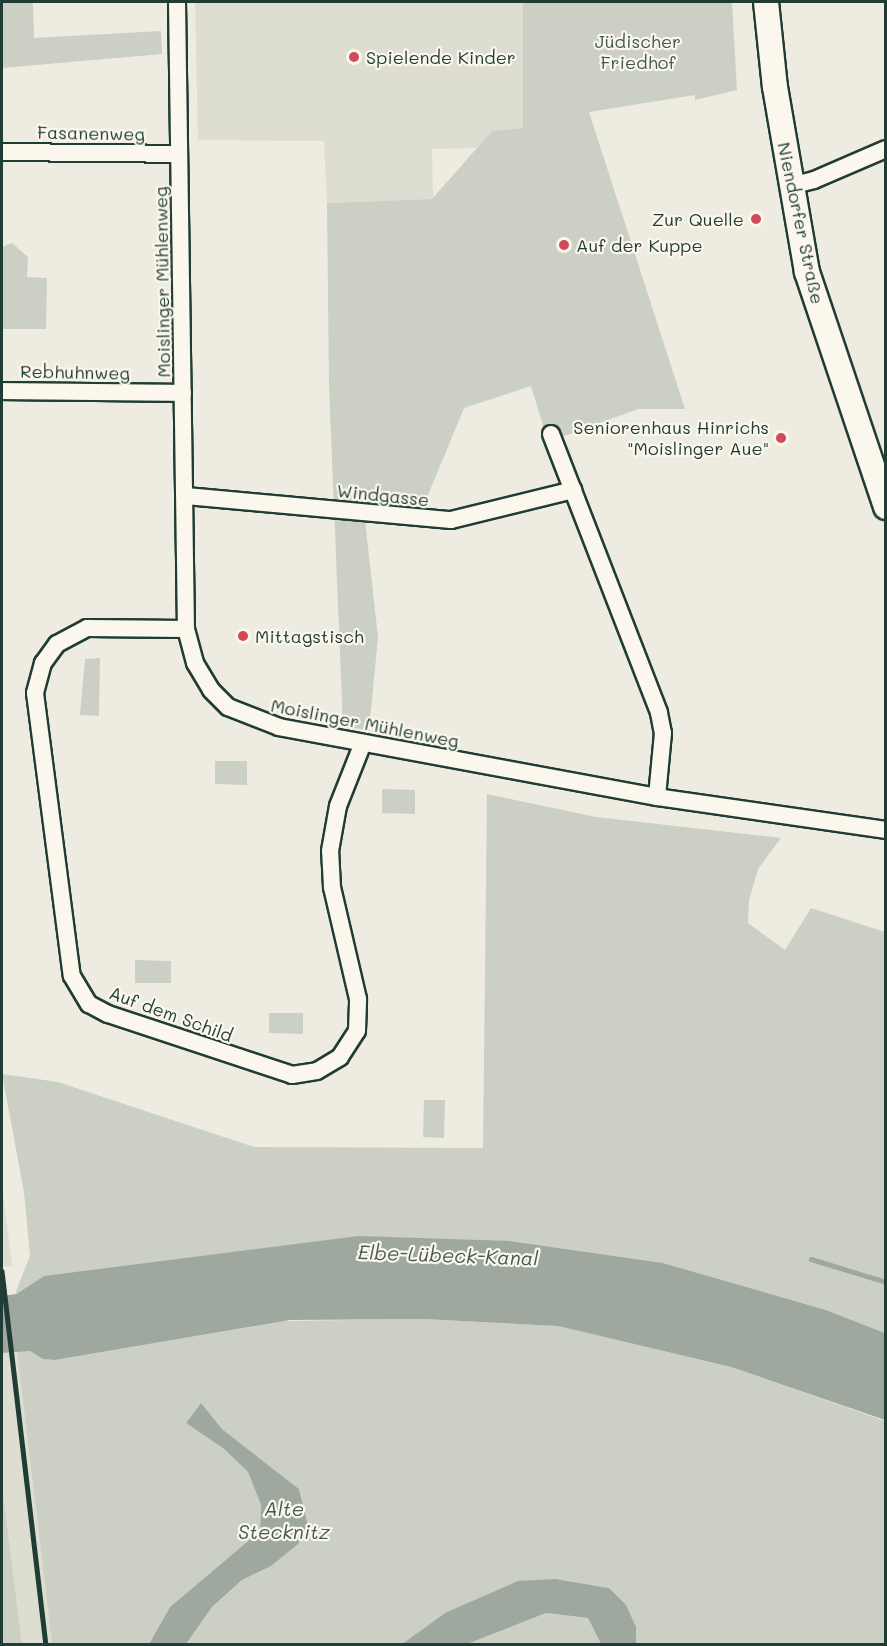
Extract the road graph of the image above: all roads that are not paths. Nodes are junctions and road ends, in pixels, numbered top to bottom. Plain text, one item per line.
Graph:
1 (177, 2) edge
2 (766, 2) edge
3 (885, 149) edge
4 (2, 152) edge
5 (179, 154) junction
6 (790, 186) junction
7 (2, 391) edge
8 (183, 393) junction
9 (551, 434) dead end
10 (573, 490) junction
11 (186, 496) junction
12 (885, 507) edge
13 (186, 629) junction
14 (363, 743) junction
15 (657, 798) junction
16 (885, 830) edge

1 - 5 street, Moislinger Mühlenweg
2 - 6 main road, Niendorfer Straße
3 - 6 street
4 - 5 street, Fasanenweg
5 - 8 street, Moislinger Mühlenweg
6 - 12 main road, Niendorfer Straße
7 - 8 street, Rebhuhnweg
8 - 11 street, Moislinger Mühlenweg
9 - 10 street
10 - 11 street, Windgasse
10 - 15 street
11 - 13 street, Moislinger Mühlenweg
13 - 14 street, Moislinger Mühlenweg
13 - 14 street, Auf dem Schild
14 - 15 street, Moislinger Mühlenweg
15 - 16 street, Moislinger Mühlenweg

